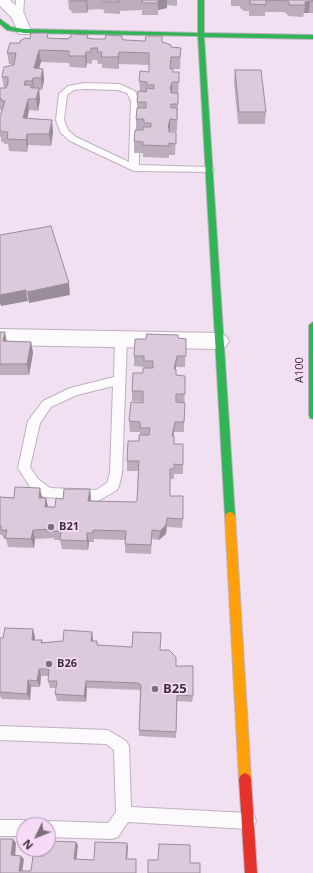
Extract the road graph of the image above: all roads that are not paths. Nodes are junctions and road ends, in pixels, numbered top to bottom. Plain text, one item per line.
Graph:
1 (2, 0) edge
2 (20, 0) edge
3 (200, 0) edge
4 (19, 16) junction
5 (0, 21) edge
6 (24, 31) junction
7 (201, 36) junction
8 (313, 37) edge
9 (134, 168) junction
10 (209, 170) junction
11 (313, 325) edge
12 (0, 337) edge
13 (121, 339) junction
14 (219, 341) junction
15 (119, 380) junction
16 (313, 415) edge
17 (0, 733) edge
18 (124, 814) junction
19 (248, 821) junction
20 (0, 828) edge
21 (16, 828) edge
22 (56, 829) edge
23 (251, 873) edge

1 - 4 street
2 - 4 lane
3 - 7 main road
4 - 6 street
5 - 6 main road
6 - 7 main road
7 - 8 main road
7 - 10 main road
9 - 9 lane
9 - 10 lane
10 - 14 main road
11 - 16 main road, A100 / A100
12 - 13 street
13 - 14 street
13 - 15 lane
14 - 19 main road
15 - 15 lane
17 - 18 lane
18 - 19 lane
18 - 22 lane
19 - 23 main road
20 - 21 lane

